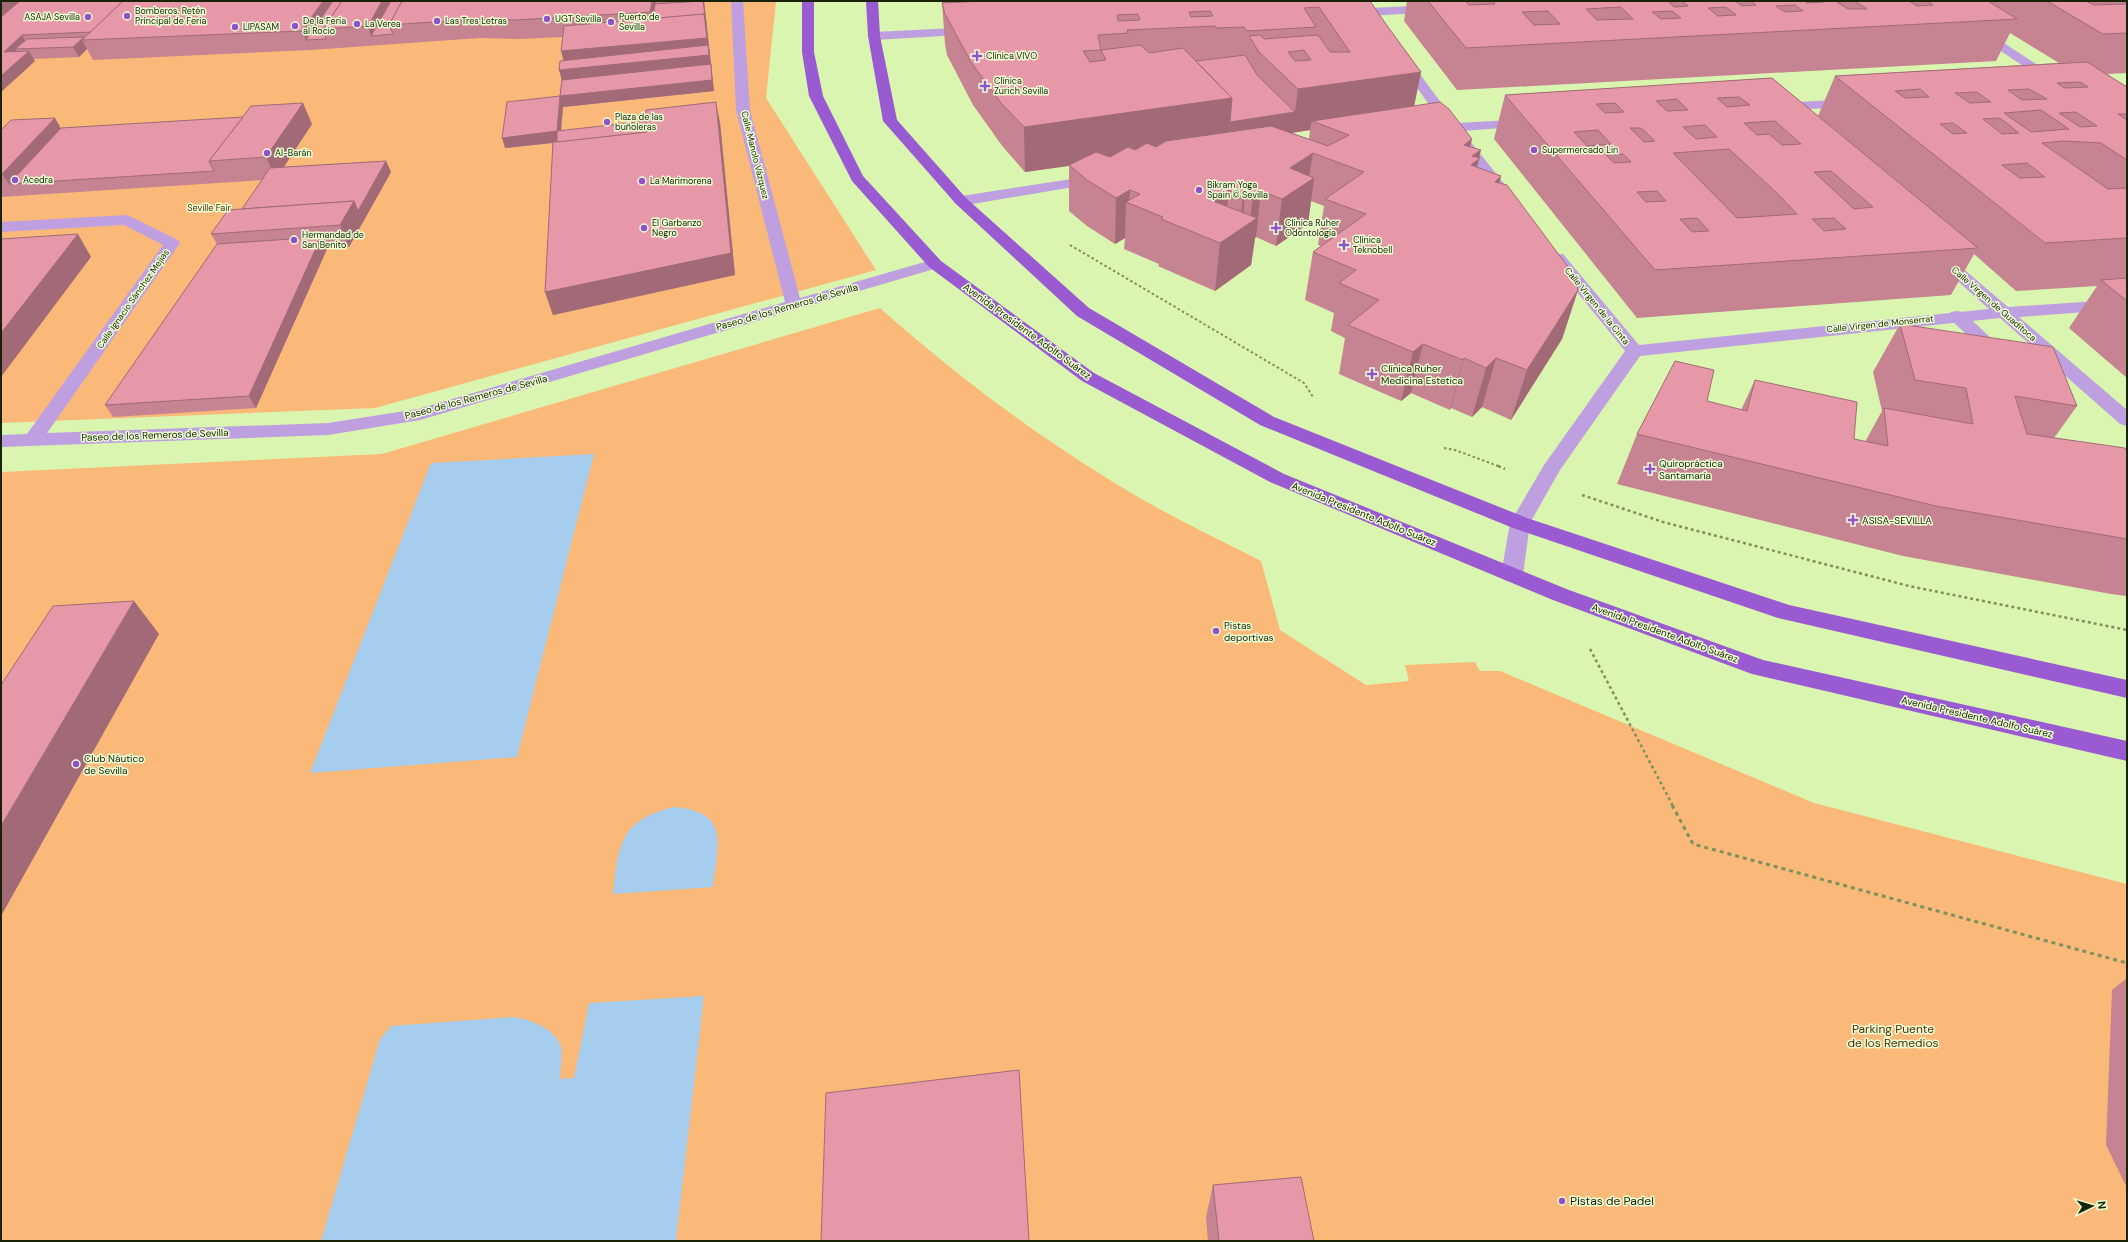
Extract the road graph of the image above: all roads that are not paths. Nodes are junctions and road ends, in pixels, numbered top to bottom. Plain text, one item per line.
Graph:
1 (737, 1) edge
2 (808, 1) edge
3 (872, 1) edge
4 (1932, 1) edge
5 (1447, 8) edge
6 (1371, 12) edge
7 (1339, 14) edge
8 (982, 31) edge
9 (874, 36) junction
10 (1391, 43) edge
11 (2047, 92) edge
12 (1866, 102) edge
13 (1786, 120) edge
14 (1545, 121) edge
15 (1452, 127) junction
16 (1420, 131) edge
17 (1114, 176) edge
18 (961, 201) junction
19 (1515, 206) edge
20 (1, 227) edge
21 (1926, 244) edge
22 (1549, 248) edge
23 (935, 264) junction
24 (2127, 304) edge
25 (794, 305) junction
26 (2003, 313) junction
27 (1957, 316) junction
28 (1634, 351) junction
29 (2012, 368) edge
30 (2127, 420) edge
31 (33, 439) junction
32 (1, 441) edge
33 (1520, 523) junction
34 (1512, 575) junction
35 (2127, 689) edge
36 (2127, 751) edge

1 - 25 street, Calle Manolo Vázquez
2 - 23 main road, Avenida Presidente Adolfo Suárez
3 - 9 main road
4 - 11 street
5 - 6 street
6 - 7 street
8 - 9 street
9 - 18 main road
10 - 15 street
12 - 13 street
14 - 15 street
15 - 16 street
15 - 19 street
17 - 18 street
18 - 33 main road
20 - 31 street, Calle Ignacio Sánchez Mejías
21 - 26 street, Calle Virgen de Guaditoca
22 - 28 street, Calle Virgen de la Cinta
23 - 25 street, Paseo de los Remeros de Sevilla
23 - 34 main road, Avenida Presidente Adolfo Suárez
24 - 26 street, Calle Virgen de Monserrat
25 - 31 street, Paseo de los Remeros de Sevilla
26 - 27 street, Calle Virgen de Monserrat
26 - 30 street, Calle Virgen de Guaditoca
27 - 28 street, Calle Virgen de Monserrat
27 - 29 street
28 - 33 street, Calle Virgen de la Cinta
31 - 32 street, Paseo de los Remeros de Sevilla
33 - 34 street
33 - 35 main road
34 - 36 main road, Avenida Presidente Adolfo Suárez

